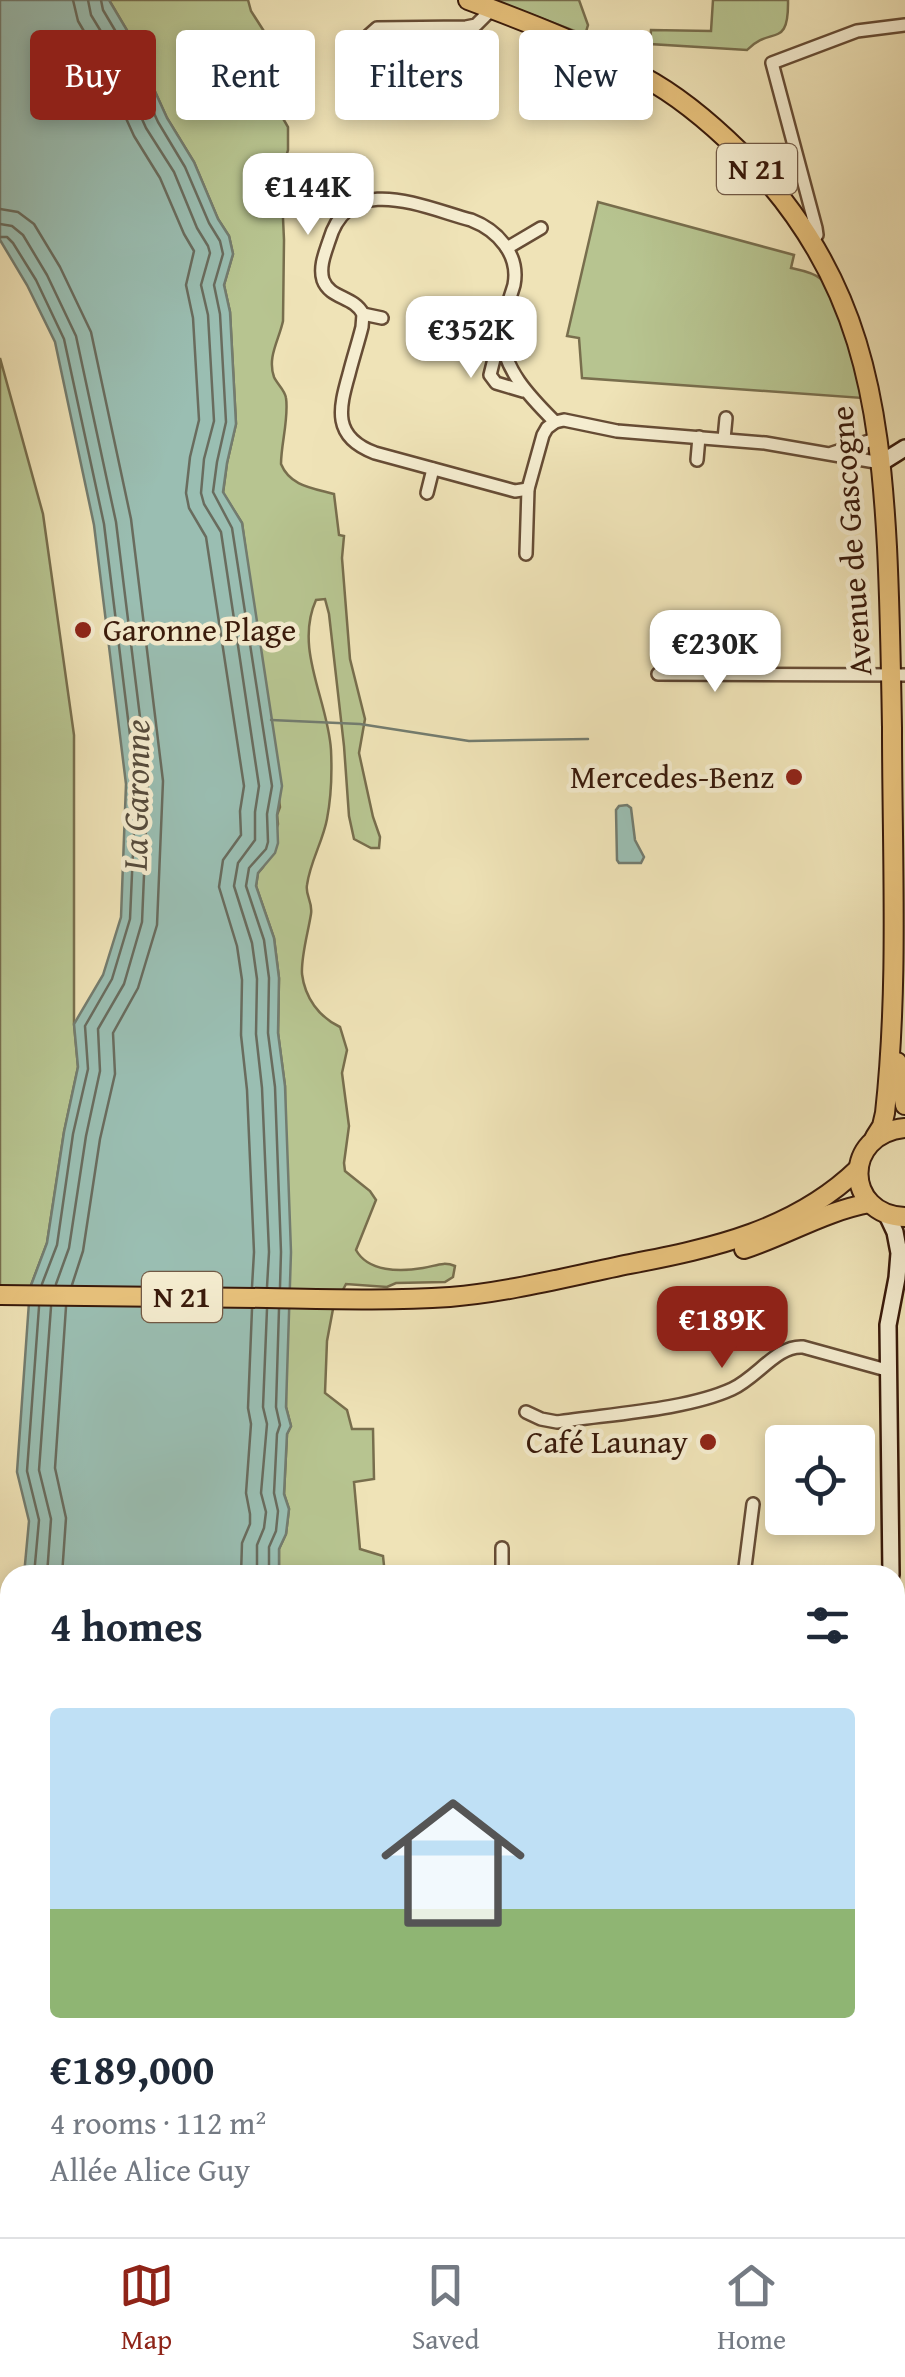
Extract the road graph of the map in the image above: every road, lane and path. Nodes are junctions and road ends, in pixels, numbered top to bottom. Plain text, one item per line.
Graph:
1 (468, 0) edge
2 (492, 9) junction
3 (905, 25) edge
4 (375, 30) edge
5 (320, 166) dead end
6 (346, 210) junction
7 (541, 228) dead end
8 (812, 240) junction
9 (507, 248) junction
10 (363, 314) junction
11 (382, 318) dead end
12 (502, 331) junction
13 (523, 391) junction
14 (726, 418) dead end
15 (554, 422) junction
16 (699, 437) junction
17 (878, 438) junction
18 (724, 439) junction
19 (905, 440) edge
20 (905, 448) edge
21 (828, 454) junction
22 (697, 460) dead end
23 (881, 464) junction
24 (433, 470) junction
25 (528, 489) junction
26 (426, 492) dead end
27 (526, 554) dead end
28 (658, 674) dead end
29 (898, 675) edge
30 (898, 830) edge
31 (898, 942) edge
32 (892, 1037) junction
33 (905, 1105) edge
34 (905, 1128) edge
35 (876, 1137) junction
36 (858, 1169) junction
37 (870, 1203) junction
38 (896, 1216) edge
39 (905, 1290) edge
40 (0, 1297) edge
41 (363, 1302) junction
42 (890, 1367) junction
43 (526, 1412) dead end
44 (754, 1504) dead end
45 (502, 1548) dead end
46 (502, 1565) edge
47 (745, 1565) edge
48 (890, 1565) edge

1 - 2 main road, Avenue de Gascogne / N 21
2 - 4 street
2 - 8 main road, Avenue de Gascogne / N 21
3 - 8 street
5 - 6 street
6 - 9 street
6 - 10 street
7 - 9 street
8 - 17 main road, Avenue de Gascogne / N 21
9 - 12 street
10 - 11 street
10 - 24 street
12 - 13 street
12 - 13 street
13 - 15 street
14 - 18 street
15 - 16 street
15 - 25 street
16 - 18 street
16 - 22 street
17 - 19 main road
17 - 21 street
17 - 23 main road, Avenue de Gascogne / N 21
18 - 21 street
20 - 23 main road
21 - 23 street
23 - 29 main road, Avenue de Gascogne / N 21
24 - 25 street
24 - 26 street
25 - 27 street
28 - 29 street
29 - 30 main road, Avenue de Gascogne / N 21
30 - 31 main road, Avenue de Gascogne / N 21
31 - 32 main road, Avenue de Gascogne / N 21
32 - 33 main road, Avenue de Gascogne / N 21
32 - 35 main road, Avenue de Gascogne / N 21
34 - 35 main road
35 - 36 main road, Avenue de Gascogne
36 - 37 main road
36 - 41 main road, N 21
37 - 38 main road
37 - 41 main road, N 21
38 - 42 main road
39 - 42 main road
40 - 41 main road, N 21
42 - 43 street
42 - 48 main road
44 - 47 street
45 - 46 street

